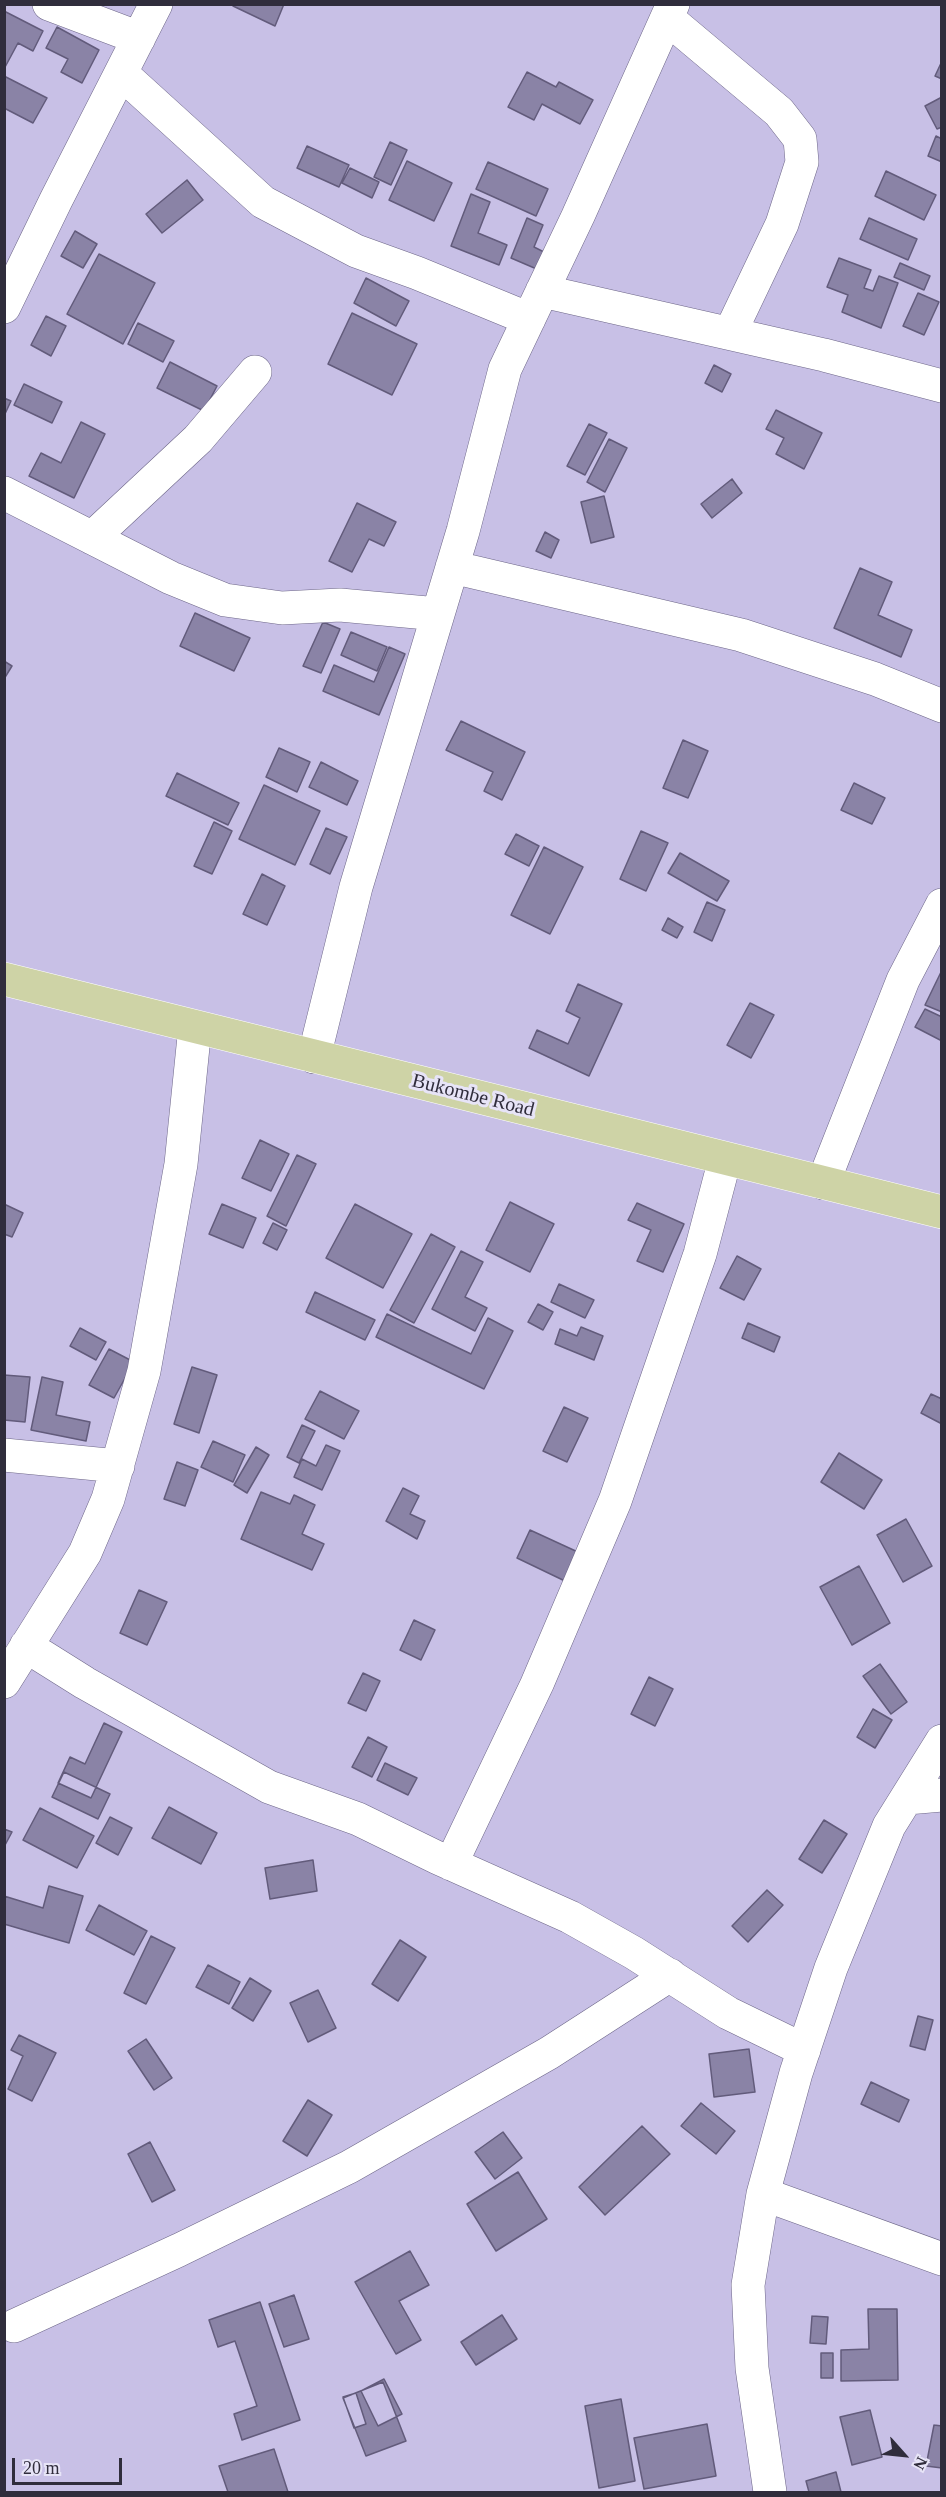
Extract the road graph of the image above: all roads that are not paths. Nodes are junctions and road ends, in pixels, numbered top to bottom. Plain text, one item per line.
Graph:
1 (50, 4) edge
2 (156, 4) edge
3 (670, 11) edge
4 (139, 38) junction
5 (121, 73) junction
6 (536, 305) junction
7 (4, 307) edge
8 (730, 333) junction
9 (255, 372) dead end
10 (942, 386) edge
11 (4, 493) edge
12 (92, 538) junction
13 (452, 567) junction
14 (438, 614) junction
15 (942, 706) edge
16 (942, 905) edge
17 (4, 979) edge
18 (195, 1027) junction
19 (314, 1057) junction
20 (725, 1159) junction
21 (823, 1183) junction
22 (942, 1212) edge
23 (4, 1455) edge
24 (118, 1466) junction
25 (26, 1646) junction
26 (4, 1682) edge
27 (942, 1741) edge
28 (942, 1795) edge
29 (907, 1798) junction
30 (451, 1864) junction
31 (670, 1976) junction
32 (804, 2050) junction
33 (763, 2194) junction
34 (942, 2259) edge
35 (14, 2326) dead end
36 (770, 2493) edge

1 - 4 street
2 - 4 street
3 - 6 street
3 - 8 street
4 - 5 street
5 - 6 street
5 - 7 street
6 - 8 street
6 - 13 street
8 - 10 street
9 - 12 street
11 - 12 street
12 - 14 street
13 - 14 street
13 - 15 street
14 - 19 street
16 - 21 street
17 - 18 main road, Bukombe Road
18 - 19 main road, Bukombe Road
18 - 24 street
19 - 20 main road, Bukombe Road
20 - 21 main road, Bukombe Road
20 - 30 street
21 - 22 main road, Bukombe Road
23 - 24 street
24 - 25 street
25 - 26 street
25 - 30 street
27 - 29 street
28 - 29 street
29 - 32 street
30 - 31 street
31 - 32 street
31 - 35 street
32 - 33 street
33 - 34 street
33 - 36 street

